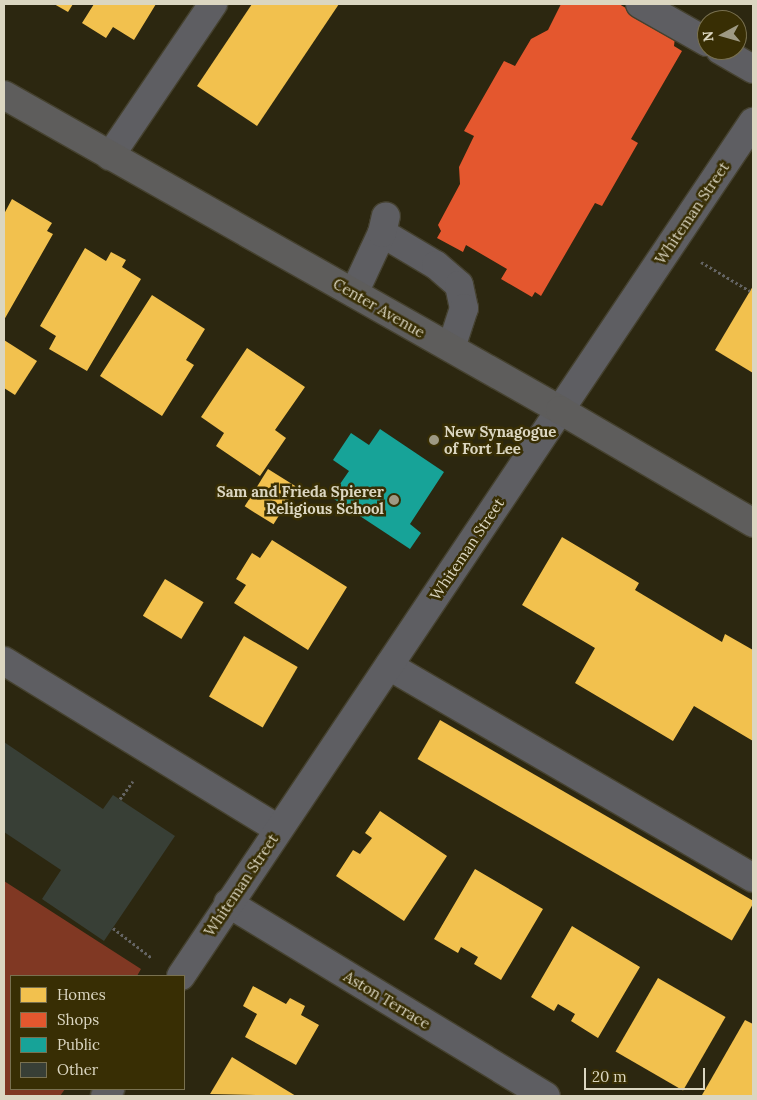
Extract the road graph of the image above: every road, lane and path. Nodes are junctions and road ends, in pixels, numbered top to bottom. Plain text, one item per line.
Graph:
1 (213, 4) edge
2 (640, 4) edge
3 (697, 36) edge
4 (737, 60) edge
5 (753, 69) edge
6 (4, 95) edge
7 (753, 122) edge
8 (110, 156) junction
9 (671, 244) junction
10 (750, 291) dead end
11 (354, 293) junction
12 (451, 348) junction
13 (560, 410) junction
14 (753, 523) edge
15 (4, 661) edge
16 (390, 666) junction
17 (278, 829) junction
18 (753, 878) edge
19 (228, 903) junction
20 (113, 928) dead end
21 (156, 960) dead end
22 (183, 975) edge
23 (546, 1096) edge

1 - 8 street
2 - 3 street
4 - 5 street
6 - 8 main road, Center Avenue
7 - 9 street, Whiteman Street
8 - 11 main road, Center Avenue
9 - 10 path
9 - 13 street, Whiteman Street
11 - 12 main road, Center Avenue
11 - 12 street
12 - 13 main road, Center Avenue
13 - 14 main road, Center Avenue
13 - 16 street, Whiteman Street
15 - 17 street
16 - 17 street, Whiteman Street
16 - 18 street
17 - 19 street, Whiteman Street
19 - 22 street, Whiteman Street
19 - 23 street, Aston Terrace
20 - 21 path

